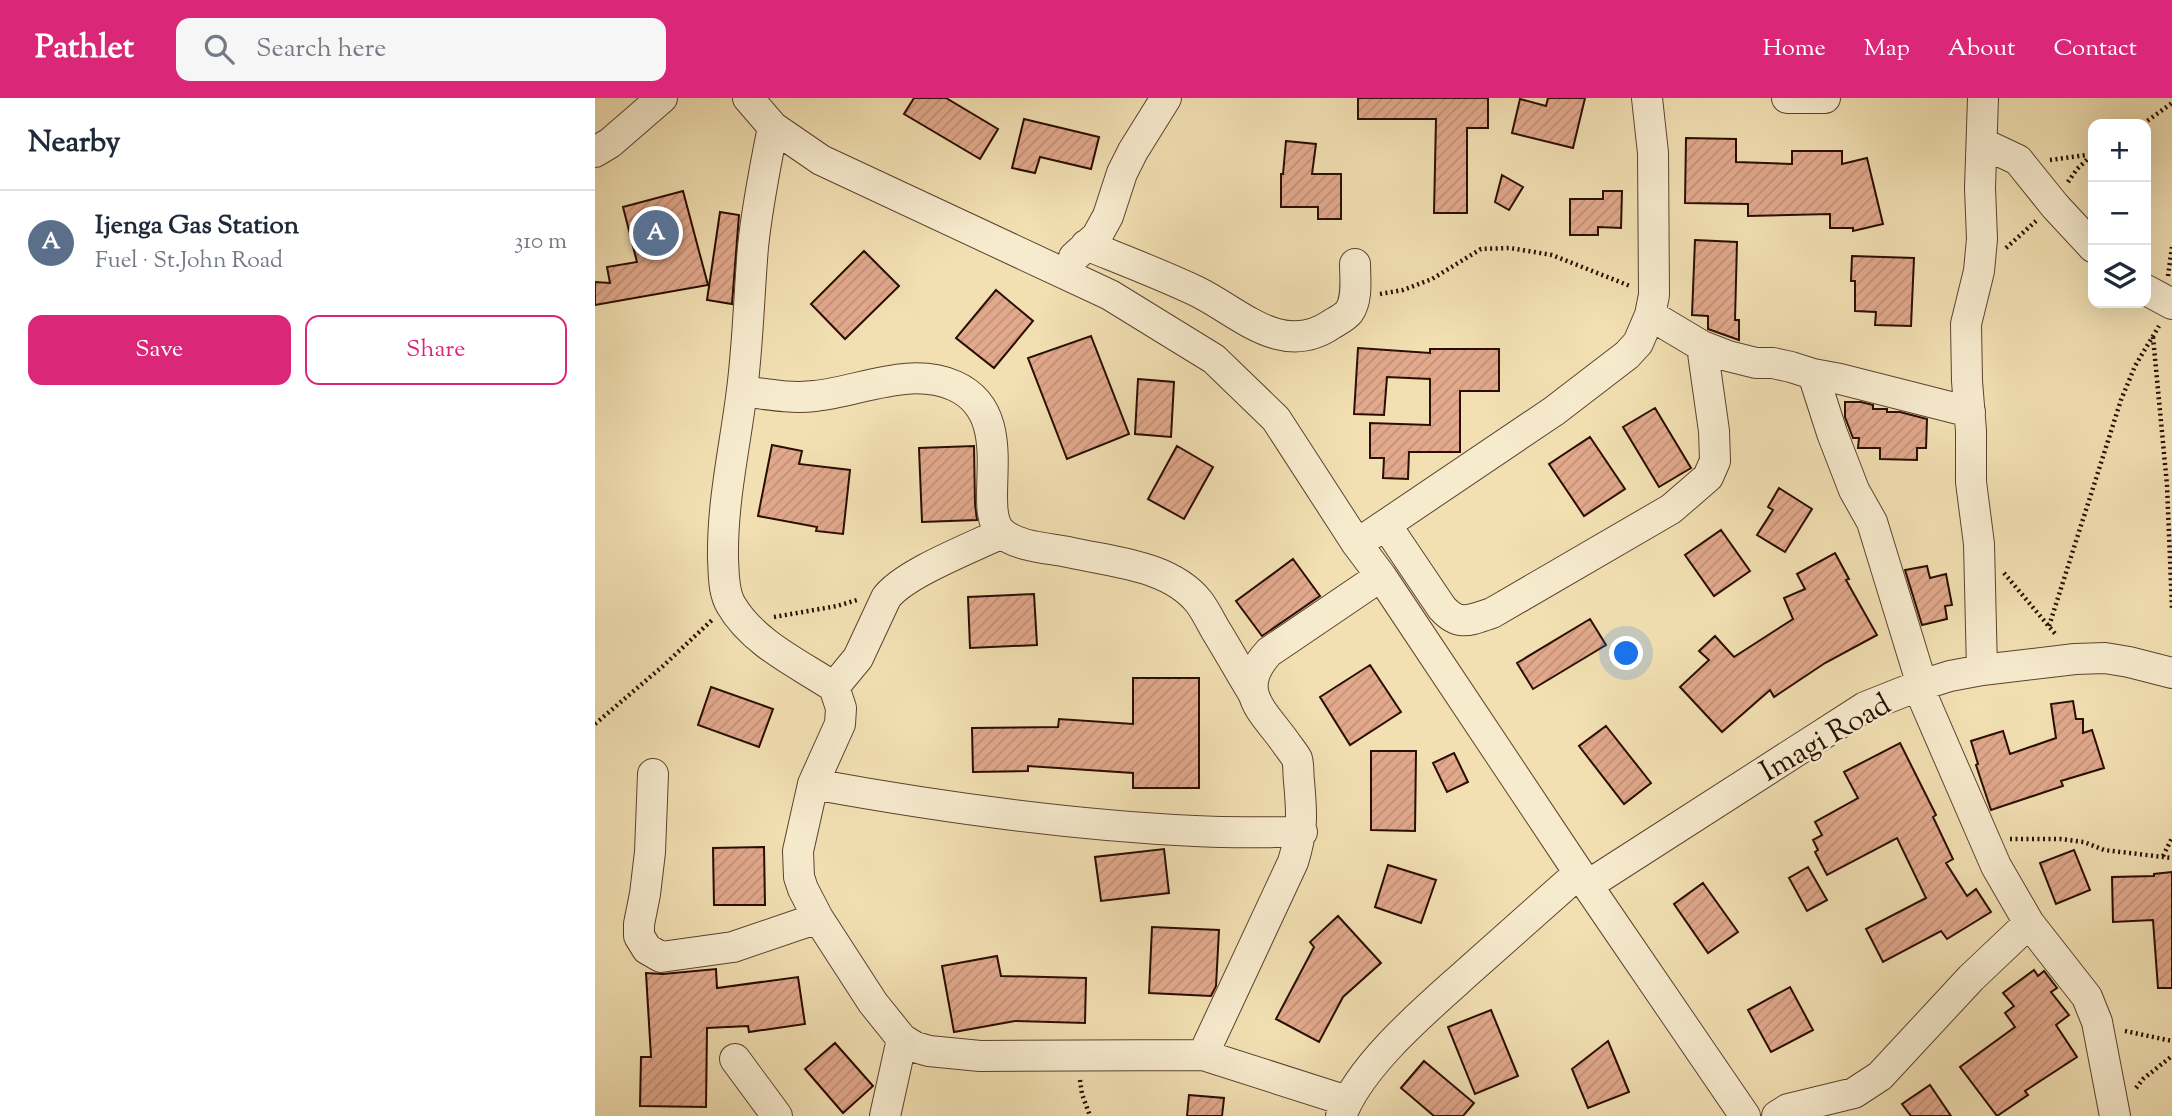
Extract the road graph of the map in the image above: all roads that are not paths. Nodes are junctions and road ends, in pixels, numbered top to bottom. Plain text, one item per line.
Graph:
1 (748, 98) edge
2 (1166, 98) edge
3 (1647, 98) edge
4 (1787, 98) edge
5 (1825, 98) edge
6 (1983, 98) edge
7 (655, 104) edge
8 (773, 127) junction
9 (595, 132) edge
10 (1982, 143) junction
11 (595, 152) edge
12 (1086, 245) junction
13 (2091, 245) edge
14 (1355, 264) dead end
15 (1059, 271) junction
16 (1652, 305) junction
17 (1703, 345) junction
18 (1813, 374) junction
19 (742, 391) junction
20 (1970, 412) junction
21 (1386, 525) junction
22 (1002, 533) junction
23 (1357, 544) junction
24 (1381, 576) junction
25 (1982, 670) junction
26 (2172, 673) edge
27 (1920, 685) junction
28 (834, 687) junction
29 (1253, 693) junction
30 (653, 775) dead end
31 (813, 784) junction
32 (1302, 832) junction
33 (1583, 879) junction
34 (818, 918) junction
35 (2028, 923) junction
36 (902, 1039) junction
37 (1203, 1055) junction
38 (735, 1059) dead end
39 (1344, 1108) edge
40 (2115, 1114) edge
41 (777, 1116) edge
42 (885, 1116) edge
43 (1745, 1116) edge
44 (1777, 1116) edge

1 - 8 street
2 - 12 street
3 - 16 street
4 - 5 street
6 - 10 street
7 - 9 street
7 - 11 street
8 - 15 street
8 - 19 street
10 - 13 street
10 - 20 street
12 - 14 street
12 - 15 street
15 - 23 street
16 - 17 street
16 - 21 street
17 - 18 street
17 - 21 street
18 - 20 street
18 - 27 street
19 - 22 street
19 - 28 street
20 - 25 street
21 - 23 street
22 - 28 street
22 - 29 street
23 - 24 street
24 - 29 street
24 - 33 street
25 - 26 street, Imagi Road
25 - 27 street, Imagi Road
27 - 33 street, Imagi Road
27 - 35 street
28 - 31 street
29 - 32 street
30 - 34 street
31 - 32 street
31 - 34 street
32 - 37 street
33 - 39 street, Imagi Road
33 - 43 street
34 - 36 street
35 - 40 street
35 - 44 street
36 - 37 street
36 - 42 street
37 - 39 street
38 - 41 street

